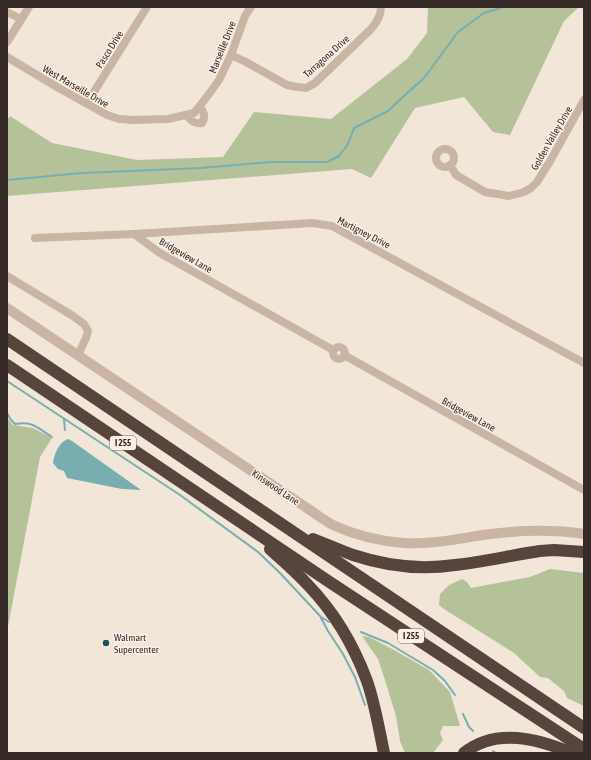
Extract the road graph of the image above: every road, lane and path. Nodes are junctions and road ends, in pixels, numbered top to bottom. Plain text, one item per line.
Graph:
1 (29, 7) edge
2 (147, 7) edge
3 (251, 7) edge
4 (381, 10) edge
5 (7, 12) edge
6 (21, 19) junction
7 (7, 42) edge
8 (231, 55) junction
9 (7, 57) edge
10 (584, 100) edge
11 (86, 103) junction
12 (194, 112) joint
13 (450, 166) dead end
14 (134, 234) junction
15 (35, 238) dead end
16 (7, 276) edge
17 (7, 308) edge
18 (7, 339) edge
19 (78, 355) junction
20 (584, 364) edge
21 (7, 365) edge
22 (584, 490) edge
23 (240, 521) junction
24 (286, 527) junction
25 (584, 534) edge
26 (584, 552) edge
27 (584, 728) edge
28 (584, 749) edge
29 (384, 753) edge
30 (464, 753) edge
31 (572, 753) edge

1 - 6 street
2 - 11 street, Pasco Drive
3 - 8 street, Marseille Drive
4 - 8 street, Tarragona Drive
5 - 6 street
6 - 7 street
8 - 12 street, Marseille Drive
9 - 11 street, West Marseille Drive
10 - 13 street, Golden Valley Drive
11 - 12 street, West Marseille Drive
14 - 15 street, Martigney Drive
14 - 20 street, Martigney Drive
14 - 22 street, Bridgeview Lane
16 - 19 street
17 - 19 street, Kinswood Lane
18 - 24 highway, I 255
19 - 25 street, Kinswood Lane
21 - 23 highway, I 255
23 - 28 highway, I 255
23 - 29 highway
24 - 26 highway
24 - 27 highway, I 255
30 - 31 highway

